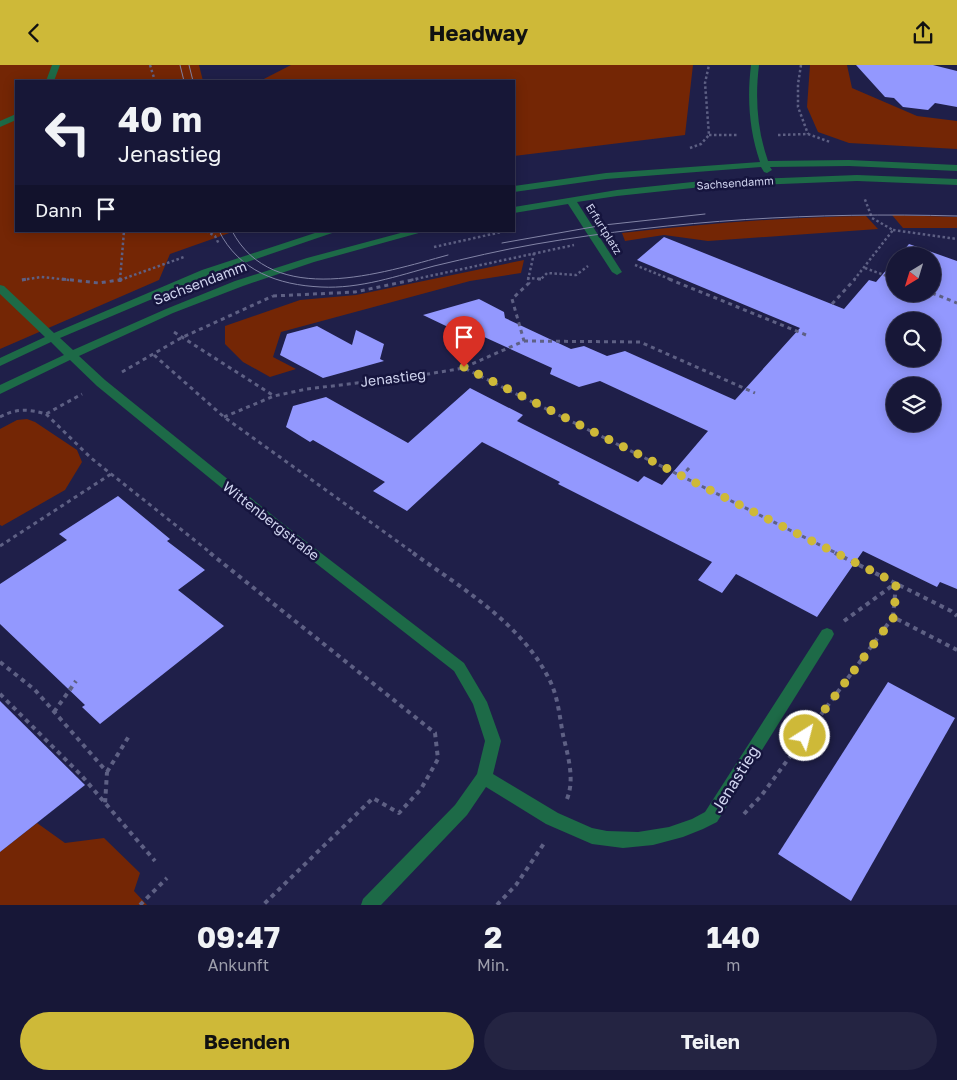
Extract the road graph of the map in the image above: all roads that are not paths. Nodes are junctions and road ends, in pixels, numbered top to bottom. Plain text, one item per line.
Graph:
1 (56, 65) edge
2 (754, 65) edge
3 (50, 80) edge
4 (15, 117) edge
5 (0, 123) edge
6 (765, 164) junction
7 (957, 168) edge
8 (771, 180) junction
9 (957, 182) edge
10 (515, 189) edge
11 (570, 200) junction
12 (515, 210) edge
13 (329, 232) edge
14 (417, 232) edge
15 (617, 272) dead end
16 (1, 289) edge
17 (53, 338) junction
18 (71, 355) junction
19 (0, 362) edge
20 (0, 390) edge
21 (827, 634) road end
22 (484, 777) junction
23 (369, 905) edge

1 - 3 street
2 - 6 street
4 - 5 street
6 - 7 street, Sachsendamm
6 - 8 street
6 - 10 street, Sachsendamm
8 - 9 street, Sachsendamm
8 - 11 street, Sachsendamm
11 - 12 street, Sachsendamm
11 - 15 street, Erfurtplatz
13 - 17 street, Sachsendamm
14 - 18 street, Sachsendamm
16 - 17 street, Wittenbergstraße
17 - 18 street, Wittenbergstraße
17 - 19 street, Sachsendamm
18 - 20 street, Sachsendamm
18 - 22 street, Wittenbergstraße
21 - 22 street, Jenastieg
22 - 23 street, Wittenbergstraße

